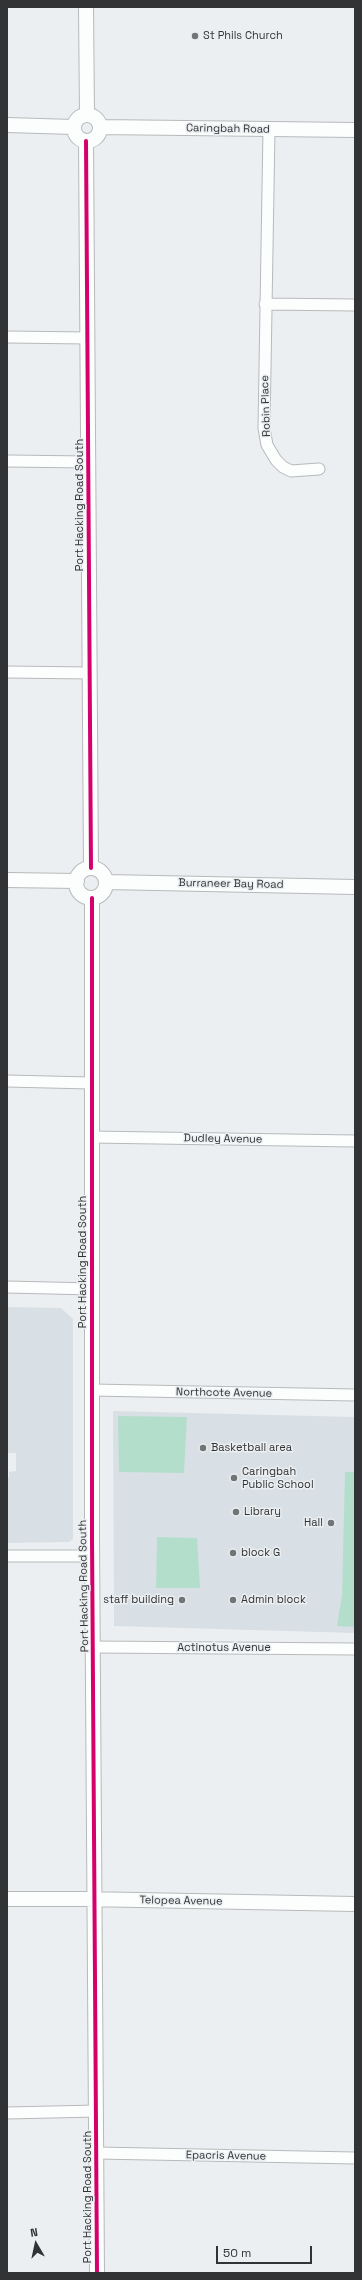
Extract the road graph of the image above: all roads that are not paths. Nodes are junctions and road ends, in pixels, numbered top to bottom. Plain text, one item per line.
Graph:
1 (86, 7) edge
2 (87, 115) junction
3 (7, 125) edge
4 (100, 126) junction
5 (74, 127) junction
6 (269, 129) junction
7 (355, 130) edge
8 (86, 141) junction
9 (265, 304) junction
10 (355, 305) edge
11 (7, 337) edge
12 (88, 338) junction
13 (7, 461) edge
14 (89, 462) junction
15 (319, 469) dead end
16 (7, 672) edge
17 (90, 673) junction
18 (91, 868) junction
19 (7, 880) edge
20 (77, 881) junction
21 (106, 882) junction
22 (355, 887) edge
23 (92, 898) junction
24 (7, 1081) edge
25 (90, 1083) junction
26 (91, 1137) junction
27 (355, 1141) edge
28 (7, 1287) edge
29 (93, 1289) junction
30 (92, 1390) junction
31 (355, 1395) edge
32 (7, 1556) edge
33 (93, 1556) junction
34 (94, 1647) junction
35 (355, 1649) edge
36 (7, 1899) edge
37 (96, 1899) junction
38 (355, 1904) edge
39 (97, 2111) junction
40 (7, 2112) edge
41 (97, 2153) junction
42 (355, 2158) edge
43 (97, 2273) edge

1 - 2 street
2 - 4 street
2 - 5 street
3 - 5 street
4 - 6 street, Caringbah Road
4 - 8 street
5 - 8 street
6 - 7 street, Caringbah Road
6 - 9 street, Robin Place
8 - 12 street, Port Hacking Road South
9 - 10 street
9 - 15 street, Robin Place
11 - 12 street
12 - 14 street, Port Hacking Road South
13 - 14 street
14 - 17 street, Port Hacking Road South
16 - 17 street
17 - 18 street, Port Hacking Road South
18 - 20 street
18 - 21 street
19 - 20 street
20 - 23 street
21 - 22 street, Burraneer Bay Road
21 - 23 street
23 - 25 street, Port Hacking Road South
24 - 25 street
25 - 26 street, Port Hacking Road South
26 - 27 street, Dudley Avenue
26 - 29 street, Port Hacking Road South
28 - 29 street
29 - 30 street, Port Hacking Road South
30 - 31 street, Northcote Avenue
30 - 33 street, Port Hacking Road South
32 - 33 street
33 - 34 street, Port Hacking Road South
34 - 35 street, Actinotus Avenue
34 - 37 street, Port Hacking Road South
36 - 37 street, Telopea Avenue
37 - 38 street, Telopea Avenue
37 - 39 street, Port Hacking Road South
39 - 40 street
39 - 41 street, Port Hacking Road South
41 - 42 street, Epacris Avenue
41 - 43 street, Port Hacking Road South

